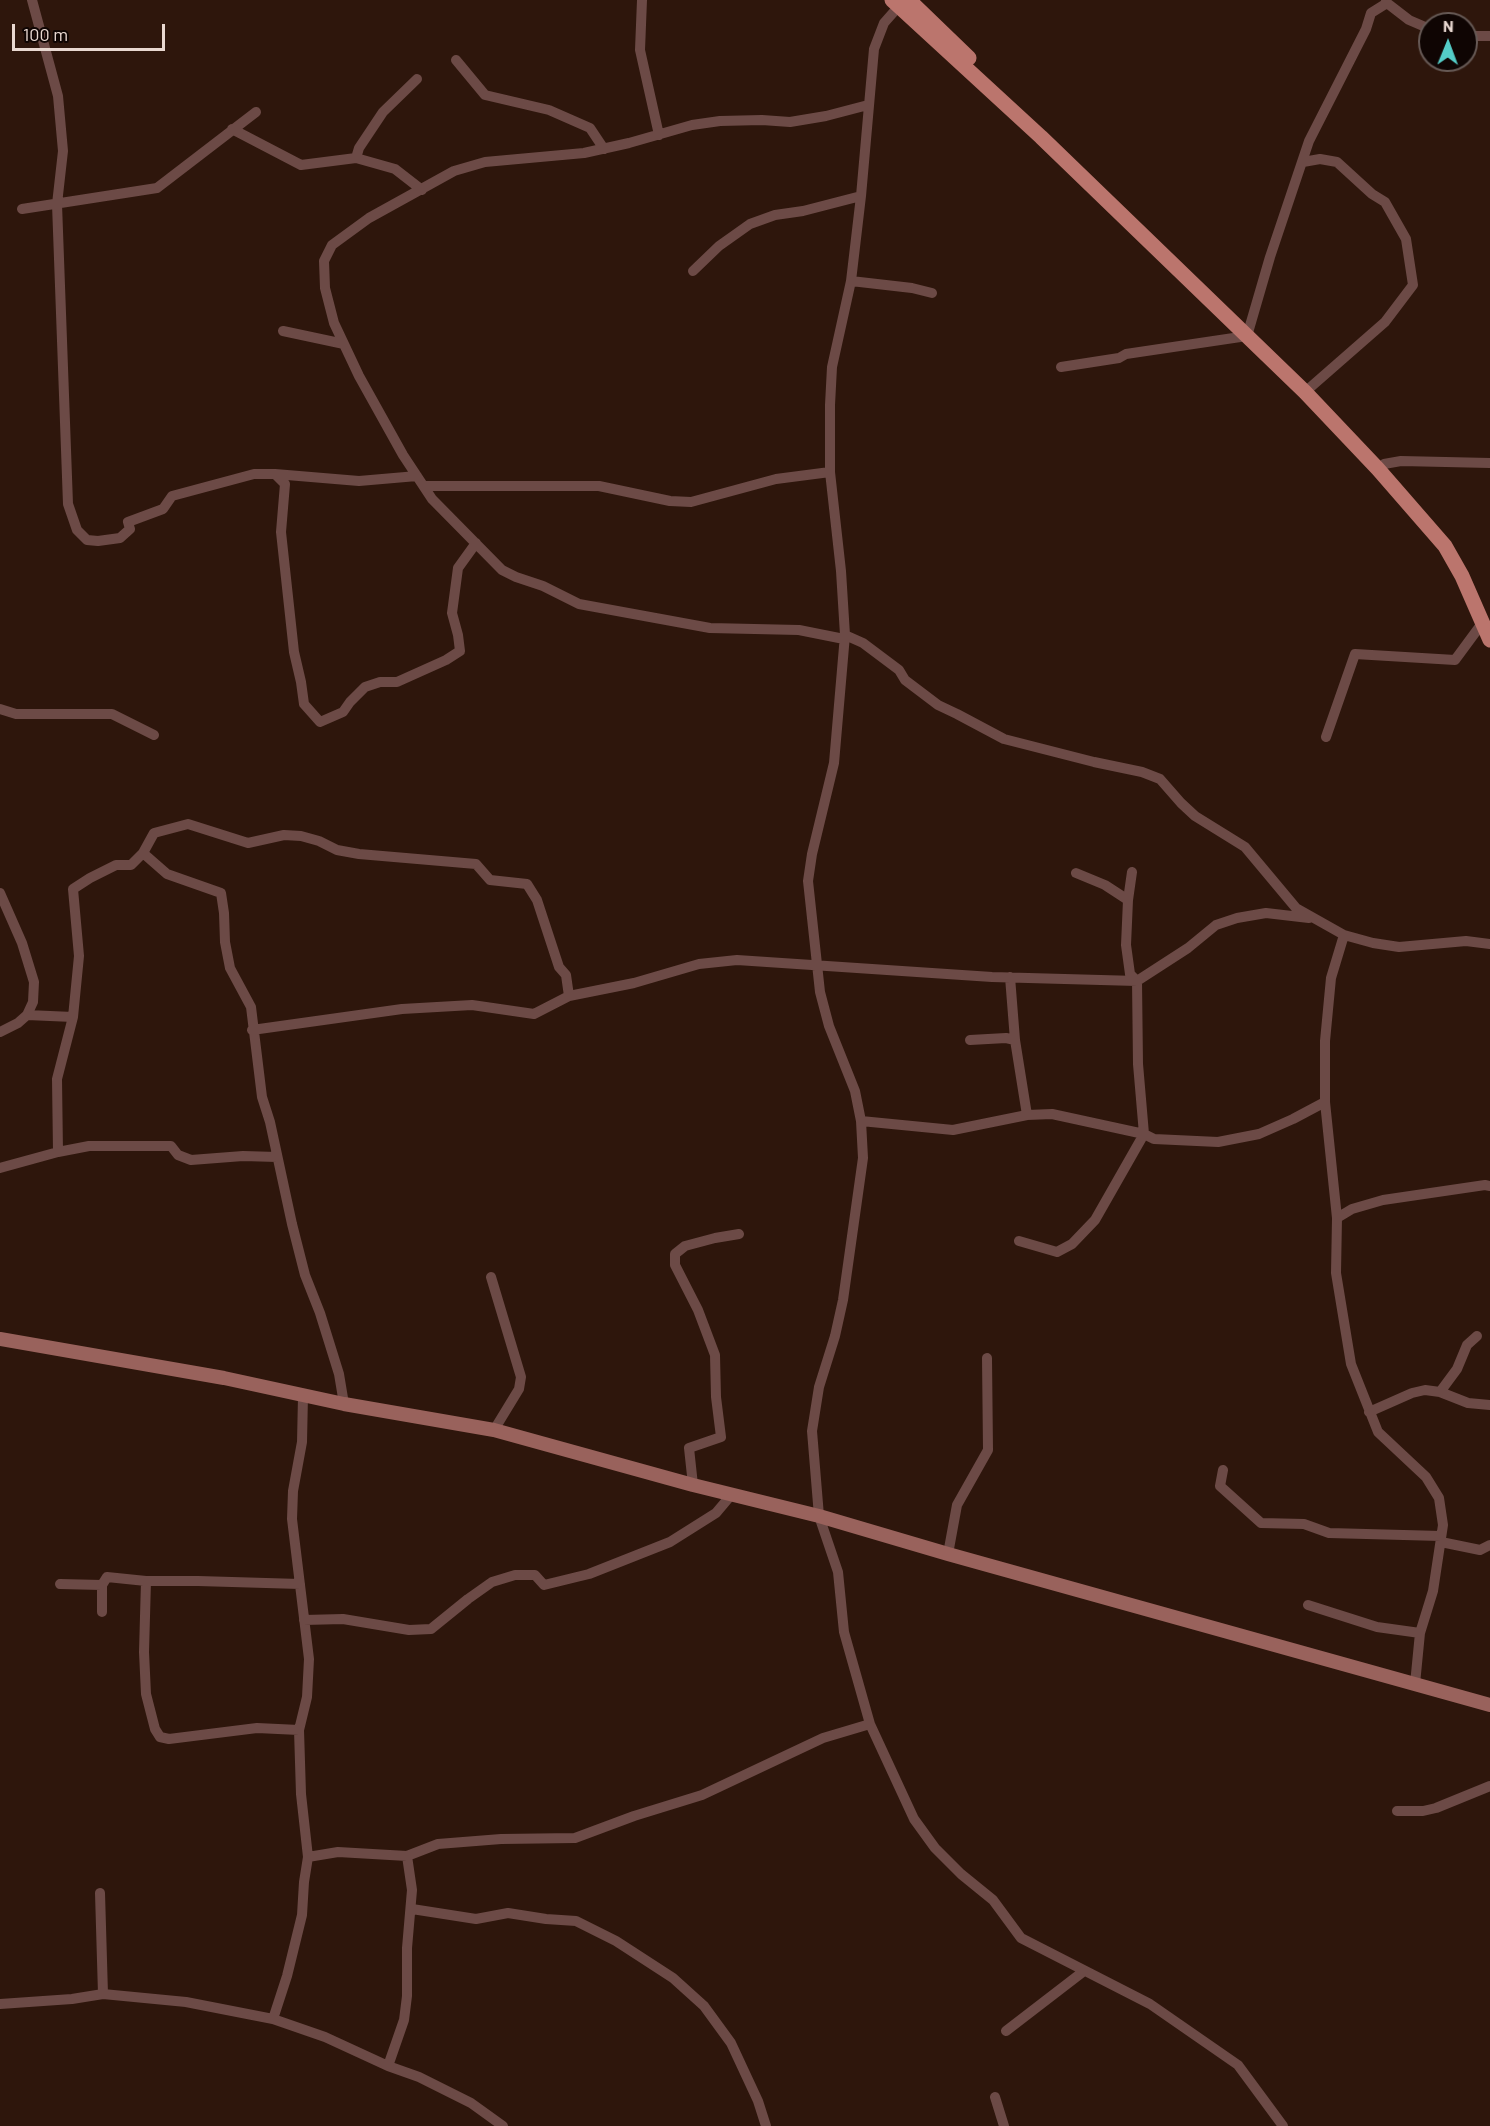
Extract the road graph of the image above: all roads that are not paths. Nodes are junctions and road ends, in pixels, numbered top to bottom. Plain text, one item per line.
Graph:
1 (32, 0) edge
2 (642, 0) edge
3 (1387, 1) edge
4 (900, 2) edge
5 (1418, 24) edge
6 (456, 60) dead end
7 (417, 79) dead end
8 (868, 105) junction
9 (256, 112) dead end
10 (232, 129) junction
11 (659, 135) junction
12 (604, 148) junction
13 (357, 158) junction
14 (1303, 162) junction
15 (422, 190) junction
16 (861, 196) junction
17 (57, 204) junction
18 (22, 209) dead end
19 (693, 271) dead end
20 (851, 281) junction
21 (932, 293) dead end
22 (284, 331) dead end
23 (1247, 336) junction
24 (344, 344) junction
25 (1061, 367) dead end
26 (1305, 392) junction
27 (1490, 463) edge
28 (1378, 469) junction
29 (830, 472) junction
30 (274, 474) junction
31 (417, 476) junction
32 (424, 486) junction
33 (476, 543) junction
34 (1483, 622) junction
35 (844, 637) junction
36 (1490, 640) edge
37 (0, 709) edge
38 (154, 735) dead end
39 (1326, 737) dead end
40 (143, 853) junction
41 (1132, 872) dead end
42 (1076, 873) dead end
43 (0, 893) edge
44 (1128, 900) junction
45 (1312, 918) junction
46 (1344, 935) junction
47 (1490, 944) edge
48 (817, 966) junction
49 (1010, 977) junction
50 (1137, 981) junction
51 (569, 996) junction
52 (27, 1015) junction
53 (73, 1017) junction
54 (252, 1030) junction
55 (0, 1032) edge
56 (969, 1040) dead end
57 (1015, 1040) junction
58 (1325, 1102) junction
59 (1027, 1115) junction
60 (861, 1121) junction
61 (1144, 1134) junction
62 (58, 1152) junction
63 (277, 1157) junction
64 (0, 1168) edge
65 (1490, 1186) edge
66 (1336, 1218) junction
67 (739, 1234) dead end
68 (1019, 1241) dead end
69 (491, 1277) dead end
70 (1477, 1336) dead end
71 (0, 1339) edge
72 (987, 1358) dead end
73 (1440, 1392) junction
74 (303, 1396) junction
75 (344, 1404) junction
76 (1490, 1405) edge
77 (1369, 1412) junction
78 (494, 1430) junction
79 (1223, 1470) dead end
80 (693, 1485) junction
81 (732, 1494) junction
82 (819, 1516) junction
83 (1441, 1539) junction
84 (1490, 1545) edge
85 (948, 1554) junction
86 (146, 1581) junction
87 (60, 1584) dead end
88 (300, 1584) junction
89 (102, 1585) junction
90 (1308, 1605) dead end
91 (102, 1612) dead end
92 (304, 1620) junction
93 (1420, 1633) junction
94 (1415, 1684) junction
95 (1490, 1705) edge
96 (870, 1724) junction
97 (299, 1730) junction
98 (1490, 1786) edge
99 (1397, 1811) dead end
100 (407, 1856) junction
101 (308, 1857) junction
102 (100, 1893) dead end
103 (411, 1909) junction
104 (1084, 1971) junction
105 (103, 1994) junction
106 (0, 2004) edge
107 (273, 2019) junction
108 (1006, 2031) dead end
109 (388, 2066) junction
110 (995, 2097) dead end
111 (503, 2126) edge
112 (766, 2126) edge
113 (1004, 2126) edge
114 (1283, 2126) edge

1 - 17 street
2 - 11 street
3 - 5 street
3 - 14 street
4 - 8 street
4 - 23 main road
6 - 12 street
7 - 13 street
8 - 11 street
8 - 16 street
9 - 10 street
10 - 13 street
10 - 17 street
11 - 12 street
12 - 15 street
13 - 15 street
14 - 23 street
14 - 26 street
15 - 24 street
16 - 19 street
16 - 20 street
17 - 18 street
17 - 30 street
20 - 21 street
20 - 29 street
22 - 24 street
23 - 25 street
23 - 26 main road
24 - 31 street
26 - 28 main road
27 - 28 street
28 - 34 main road
29 - 32 street
29 - 35 street
30 - 31 street
30 - 33 street
31 - 32 street
32 - 33 street
33 - 35 street
34 - 36 main road
34 - 39 street
35 - 45 street
35 - 48 street
37 - 38 street
40 - 51 street
40 - 53 street
40 - 54 street
41 - 44 street
42 - 44 street
43 - 52 street
44 - 50 street
45 - 46 street
45 - 50 street
46 - 47 street
46 - 58 street
48 - 49 street
48 - 51 street
48 - 60 street
49 - 50 street
49 - 57 street
50 - 61 street
51 - 54 street
52 - 53 street
52 - 55 street
53 - 62 street
54 - 63 street
56 - 57 street
57 - 59 street
58 - 61 street
58 - 66 street
59 - 60 street
59 - 61 street
60 - 82 street
61 - 68 street
62 - 63 street
62 - 64 street
63 - 75 street
65 - 66 street
66 - 77 street
67 - 80 street
69 - 78 street
70 - 73 street
71 - 74 main road
72 - 85 street
73 - 76 street
73 - 77 street
74 - 75 main road
74 - 88 street
75 - 78 main road
77 - 83 street
78 - 80 main road
79 - 83 street
80 - 81 main road
81 - 82 main road
81 - 92 street
82 - 85 main road
82 - 96 street
83 - 84 street
83 - 93 street
85 - 94 main road
86 - 88 street
86 - 89 street
86 - 97 street
87 - 89 street
88 - 92 street
89 - 91 street
90 - 93 street
92 - 97 street
93 - 94 street
94 - 95 main road
96 - 100 street
96 - 104 street
97 - 101 street
98 - 99 street
100 - 101 street
100 - 103 street
101 - 107 street
102 - 105 street
103 - 109 street
103 - 112 street
104 - 108 street
104 - 114 street
105 - 106 street
105 - 107 street
107 - 109 street
109 - 111 street
110 - 113 street

